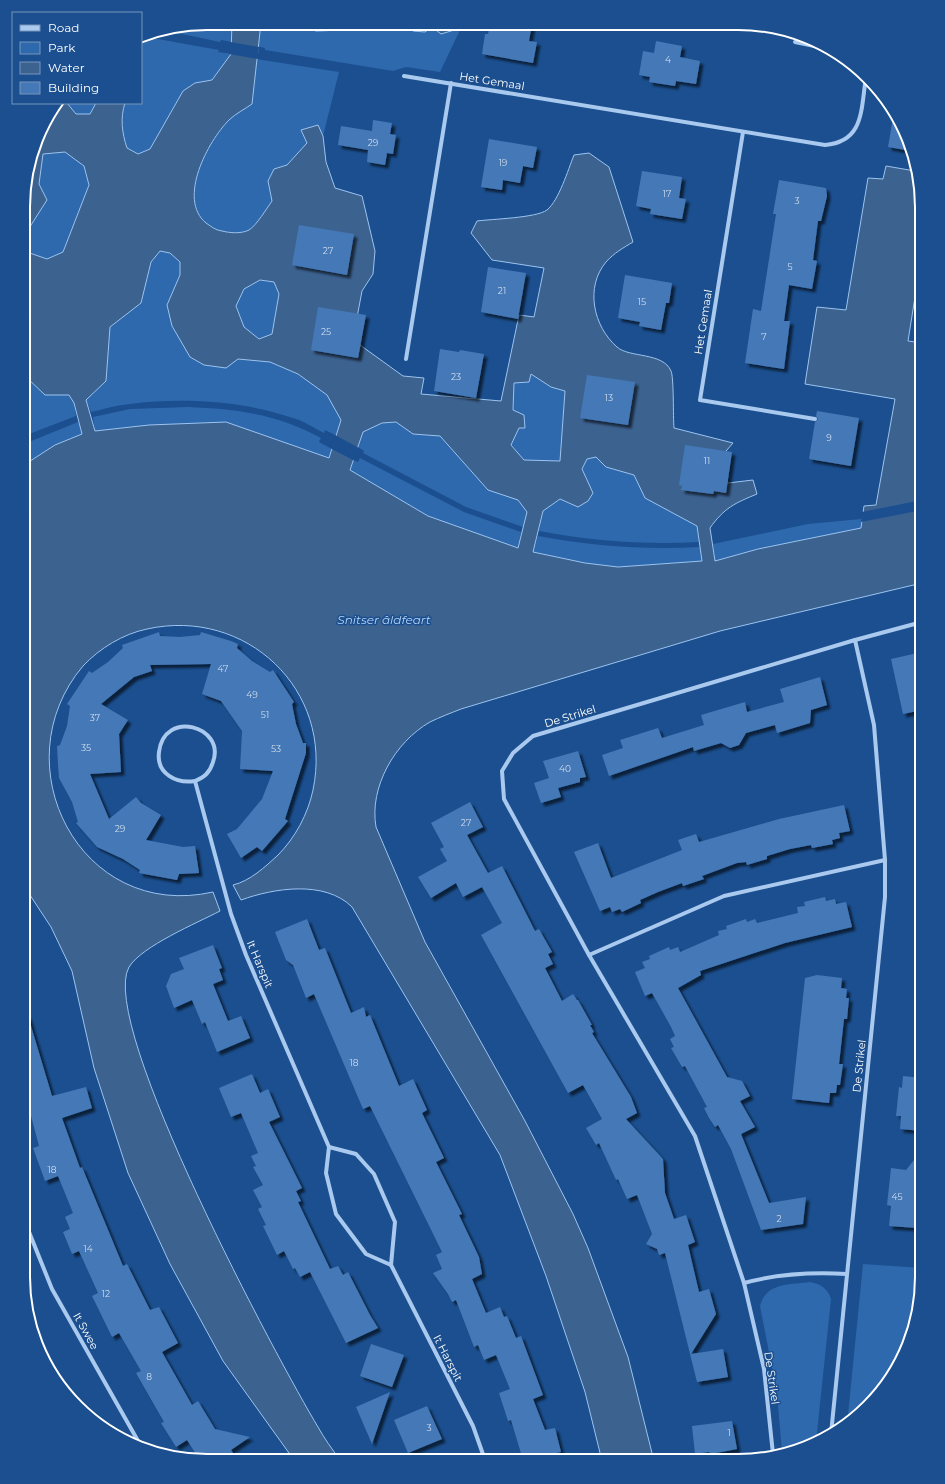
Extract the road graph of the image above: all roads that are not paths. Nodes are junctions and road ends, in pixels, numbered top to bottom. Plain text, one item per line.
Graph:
1 (795, 42) dead end
2 (810, 45) edge
3 (404, 76) dead end
4 (451, 84) junction
5 (865, 84) edge
6 (744, 132) junction
7 (406, 359) dead end
8 (815, 419) dead end
9 (915, 624) edge
10 (854, 640) junction
11 (195, 781) junction
12 (885, 860) junction
13 (589, 955) junction
14 (329, 1147) junction
15 (30, 1234) edge
16 (391, 1265) junction
17 (847, 1274) junction
18 (744, 1282) junction
19 (832, 1427) edge
20 (138, 1440) edge
21 (773, 1451) edge
22 (483, 1454) edge

1 - 2 street
3 - 4 street, Het Gemaal
4 - 6 street, Het Gemaal
4 - 7 street, Het Gemaal
5 - 6 street, Het Gemaal
6 - 8 street, Het Gemaal
9 - 10 street, De Strikel
10 - 12 street, De Strikel
10 - 13 street, De Strikel
11 - 11 street
11 - 14 street, It Harspit
12 - 13 street
12 - 17 street, De Strikel
13 - 18 street, De Strikel
14 - 16 street, It Harspit
14 - 16 street
15 - 20 street, It Swee
16 - 22 street, It Harspit
17 - 18 street
17 - 19 street, De Strikel
18 - 21 street, De Strikel

